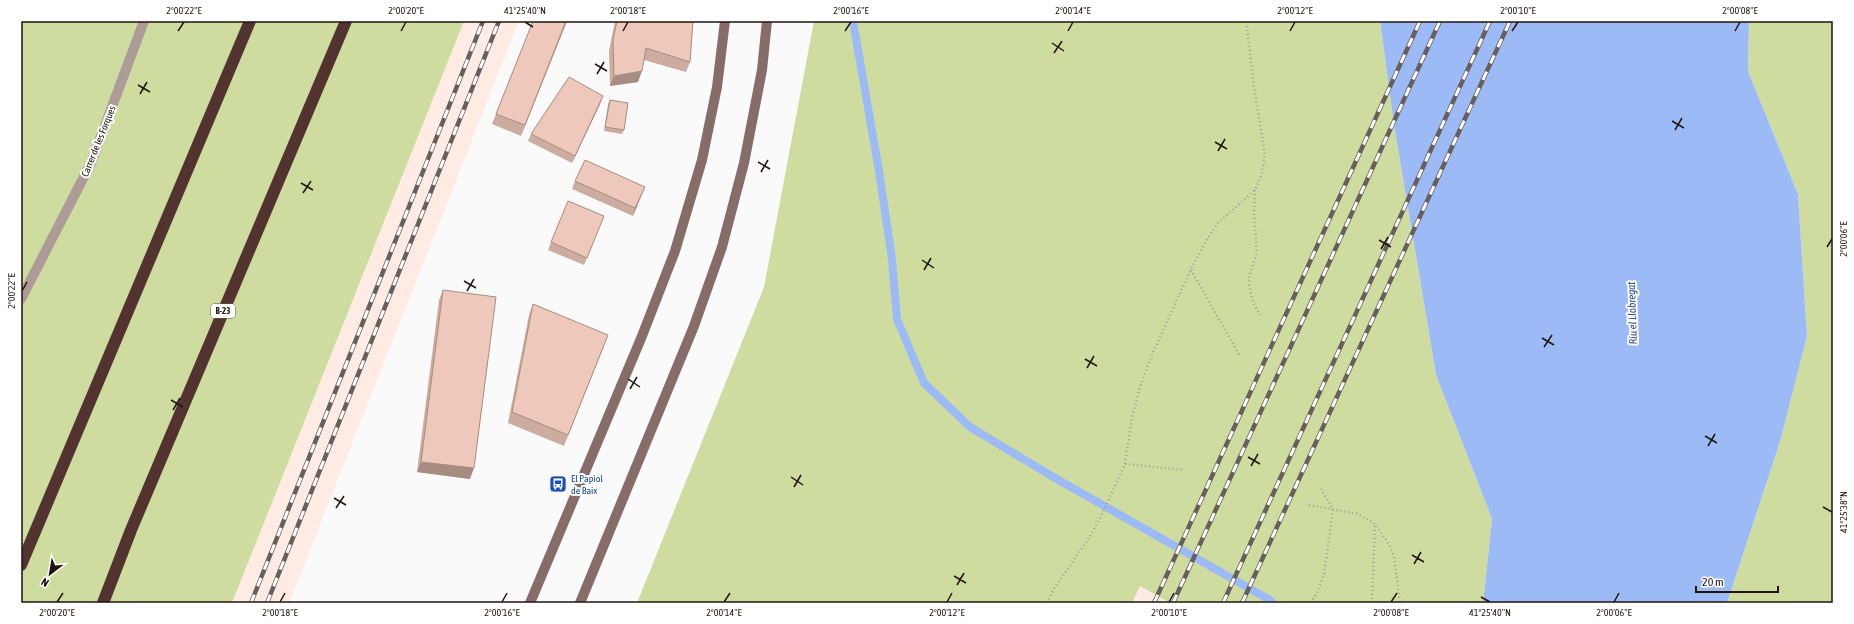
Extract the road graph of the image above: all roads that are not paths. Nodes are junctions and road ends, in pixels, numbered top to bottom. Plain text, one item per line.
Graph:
1 (144, 21) edge
2 (250, 21) edge
3 (346, 21) edge
4 (725, 21) edge
5 (767, 21) edge
6 (21, 299) edge
7 (21, 565) edge
8 (103, 603) edge
9 (530, 603) edge
10 (580, 603) edge

1 - 6 street, Carrer de les Forques
2 - 7 highway
3 - 8 highway, B-23
4 - 9 street
5 - 10 street

